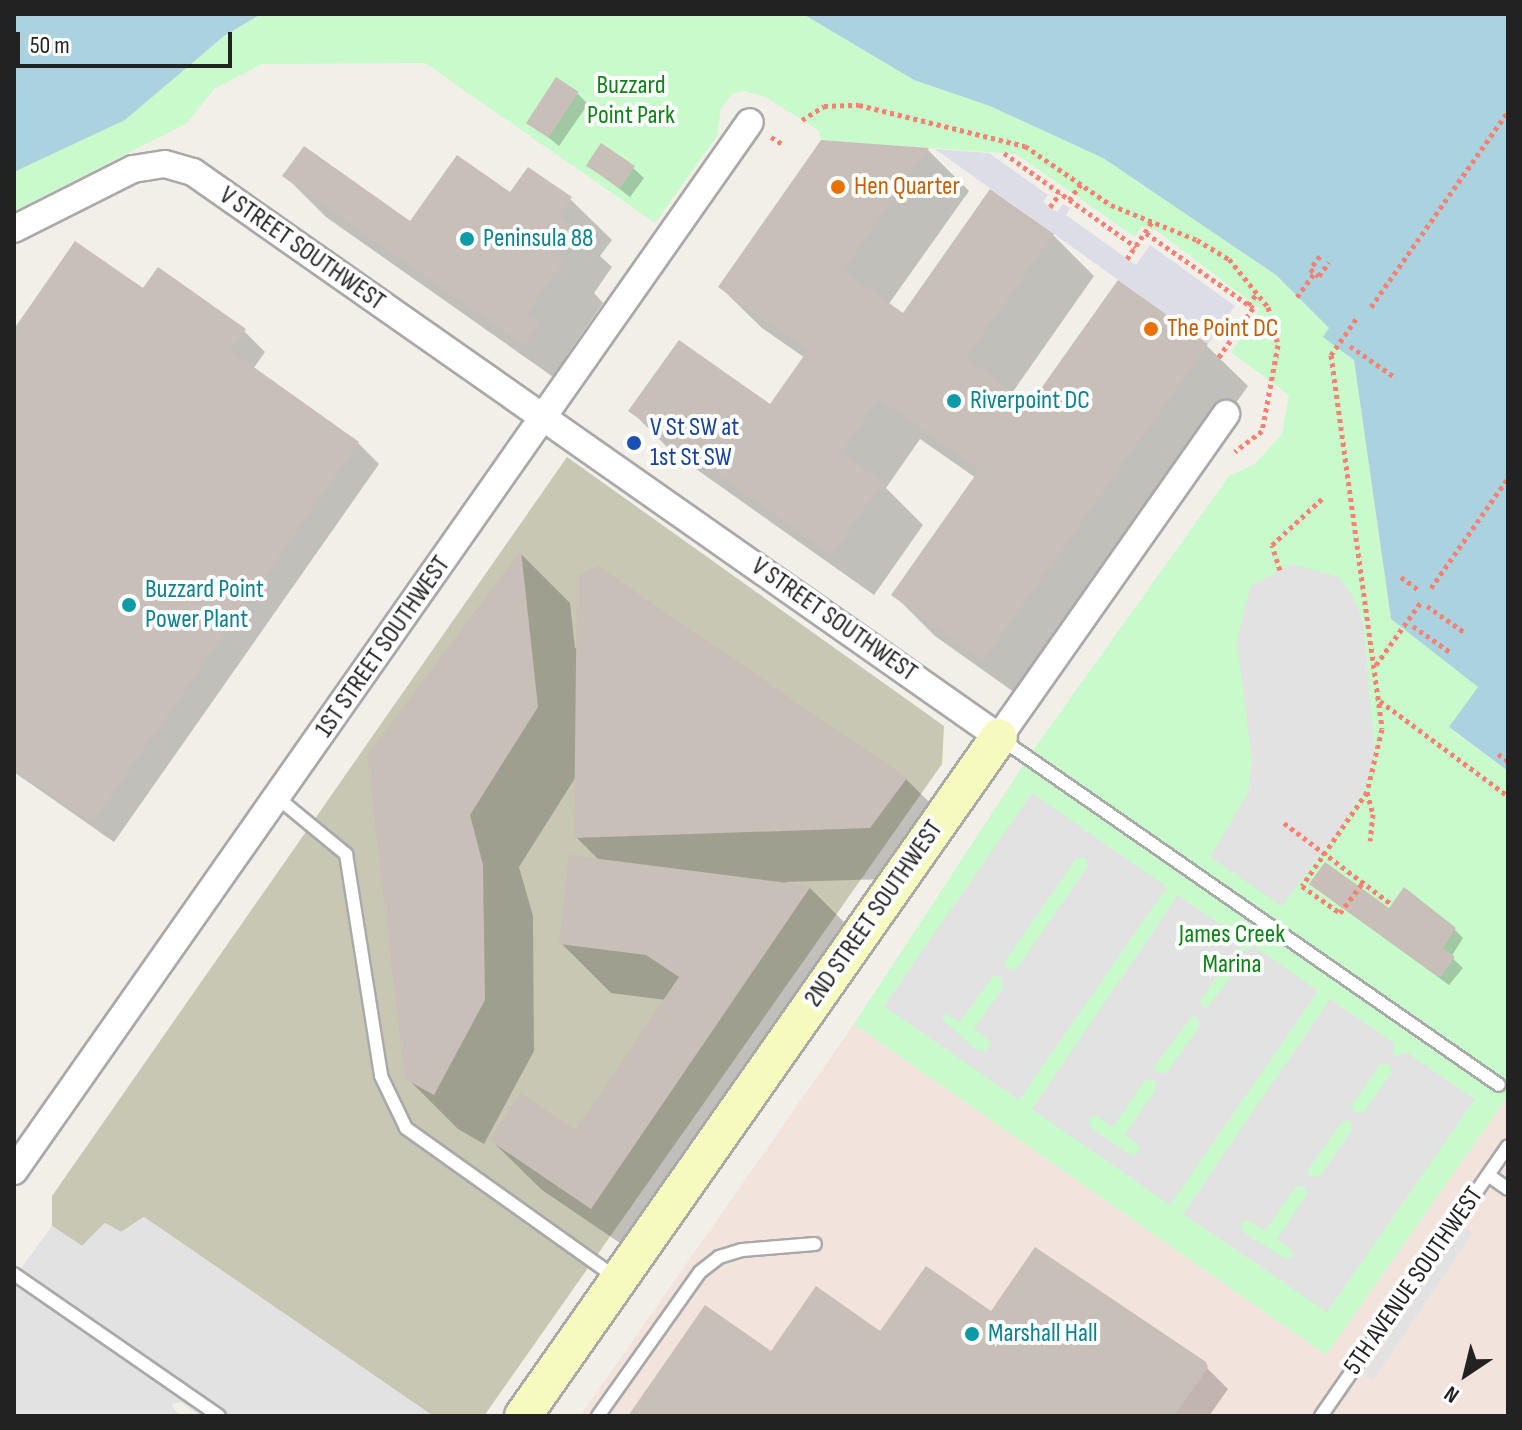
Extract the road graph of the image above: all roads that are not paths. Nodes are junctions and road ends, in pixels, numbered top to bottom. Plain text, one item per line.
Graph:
1 (750, 122) dead end
2 (14, 229) edge
3 (1226, 414) dead end
4 (544, 417) junction
5 (999, 737) junction
6 (279, 799) junction
7 (1499, 1085) dead end
8 (1508, 1146) edge
9 (14, 1171) edge
10 (1488, 1175) junction
11 (1508, 1189) edge
12 (815, 1244) dead end
13 (14, 1274) edge
14 (618, 1279) junction
15 (219, 1416) edge
16 (523, 1416) edge
17 (598, 1416) edge
18 (1321, 1416) edge

1 - 4 street, 1ST STREET SOUTHWEST
2 - 4 street, V STREET SOUTHWEST
3 - 5 street, 2ND STREET SOUTHWEST
4 - 5 street, V STREET SOUTHWEST
4 - 6 street, 1ST STREET SOUTHWEST
5 - 7 lane, V STREET SOUTHWEST
5 - 14 street, 2ND STREET SOUTHWEST
6 - 9 street, 1ST STREET SOUTHWEST
6 - 14 lane
8 - 10 lane, 5TH AVENUE SOUTHWEST
10 - 11 lane
10 - 18 lane, 5TH AVENUE SOUTHWEST
12 - 17 lane
13 - 15 lane
14 - 16 street, 2ND STREET SOUTHWEST

